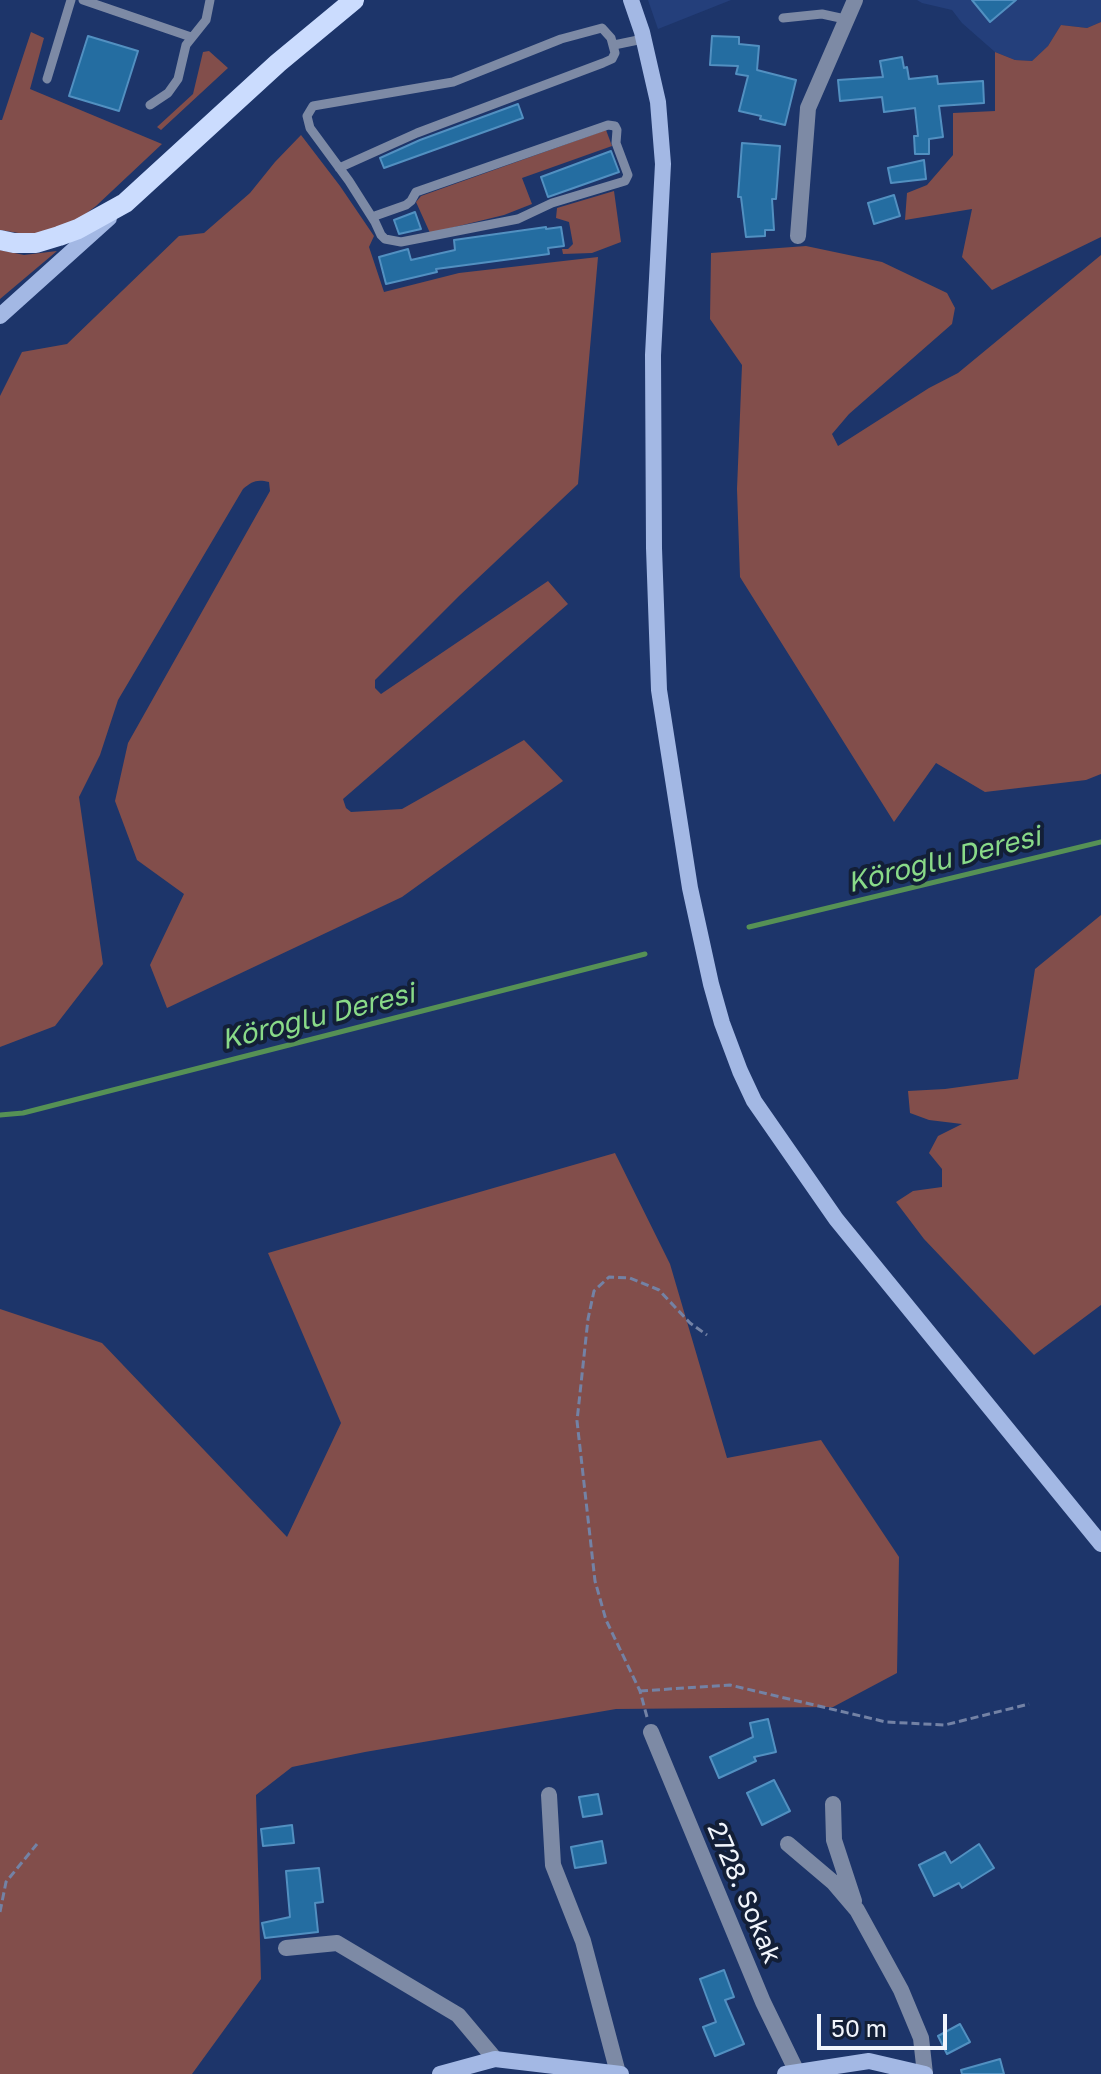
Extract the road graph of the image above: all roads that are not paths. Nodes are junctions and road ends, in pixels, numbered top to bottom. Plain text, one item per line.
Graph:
1 (57, 0) edge
2 (83, 0) edge
3 (210, 0) edge
4 (354, 0) edge
5 (631, 0) edge
6 (855, 0) edge
7 (70, 2) edge
8 (783, 18) dead end
9 (845, 19) junction
10 (191, 37) junction
11 (643, 39) junction
12 (614, 45) junction
13 (47, 79) dead end
14 (150, 105) dead end
15 (339, 168) junction
16 (125, 203) junction
17 (372, 217) junction
18 (798, 236) dead end
19 (0, 240) edge
20 (0, 316) edge
21 (1101, 1544) edge
22 (651, 1732) road end
23 (549, 1795) dead end
24 (833, 1804) dead end
25 (788, 1844) dead end
26 (857, 1910) junction
27 (286, 1948) dead end
28 (495, 2059) junction
29 (582, 2072) edge
30 (791, 2073) edge
31 (440, 2074) edge
32 (619, 2074) edge
33 (925, 2074) edge

1 - 7 lane
2 - 10 lane
3 - 10 lane
4 - 16 main road
5 - 11 main road
6 - 9 street
7 - 13 lane
8 - 9 lane
9 - 18 street
10 - 14 lane
11 - 12 lane
11 - 21 main road
12 - 15 lane
12 - 15 lane
15 - 17 lane
16 - 19 main road
16 - 20 main road
17 - 17 lane
22 - 30 street, 2728. Sokak
23 - 32 street
24 - 26 street
25 - 26 street
26 - 33 street
27 - 28 street
28 - 29 main road
28 - 31 main road
29 - 32 main road
30 - 33 main road

